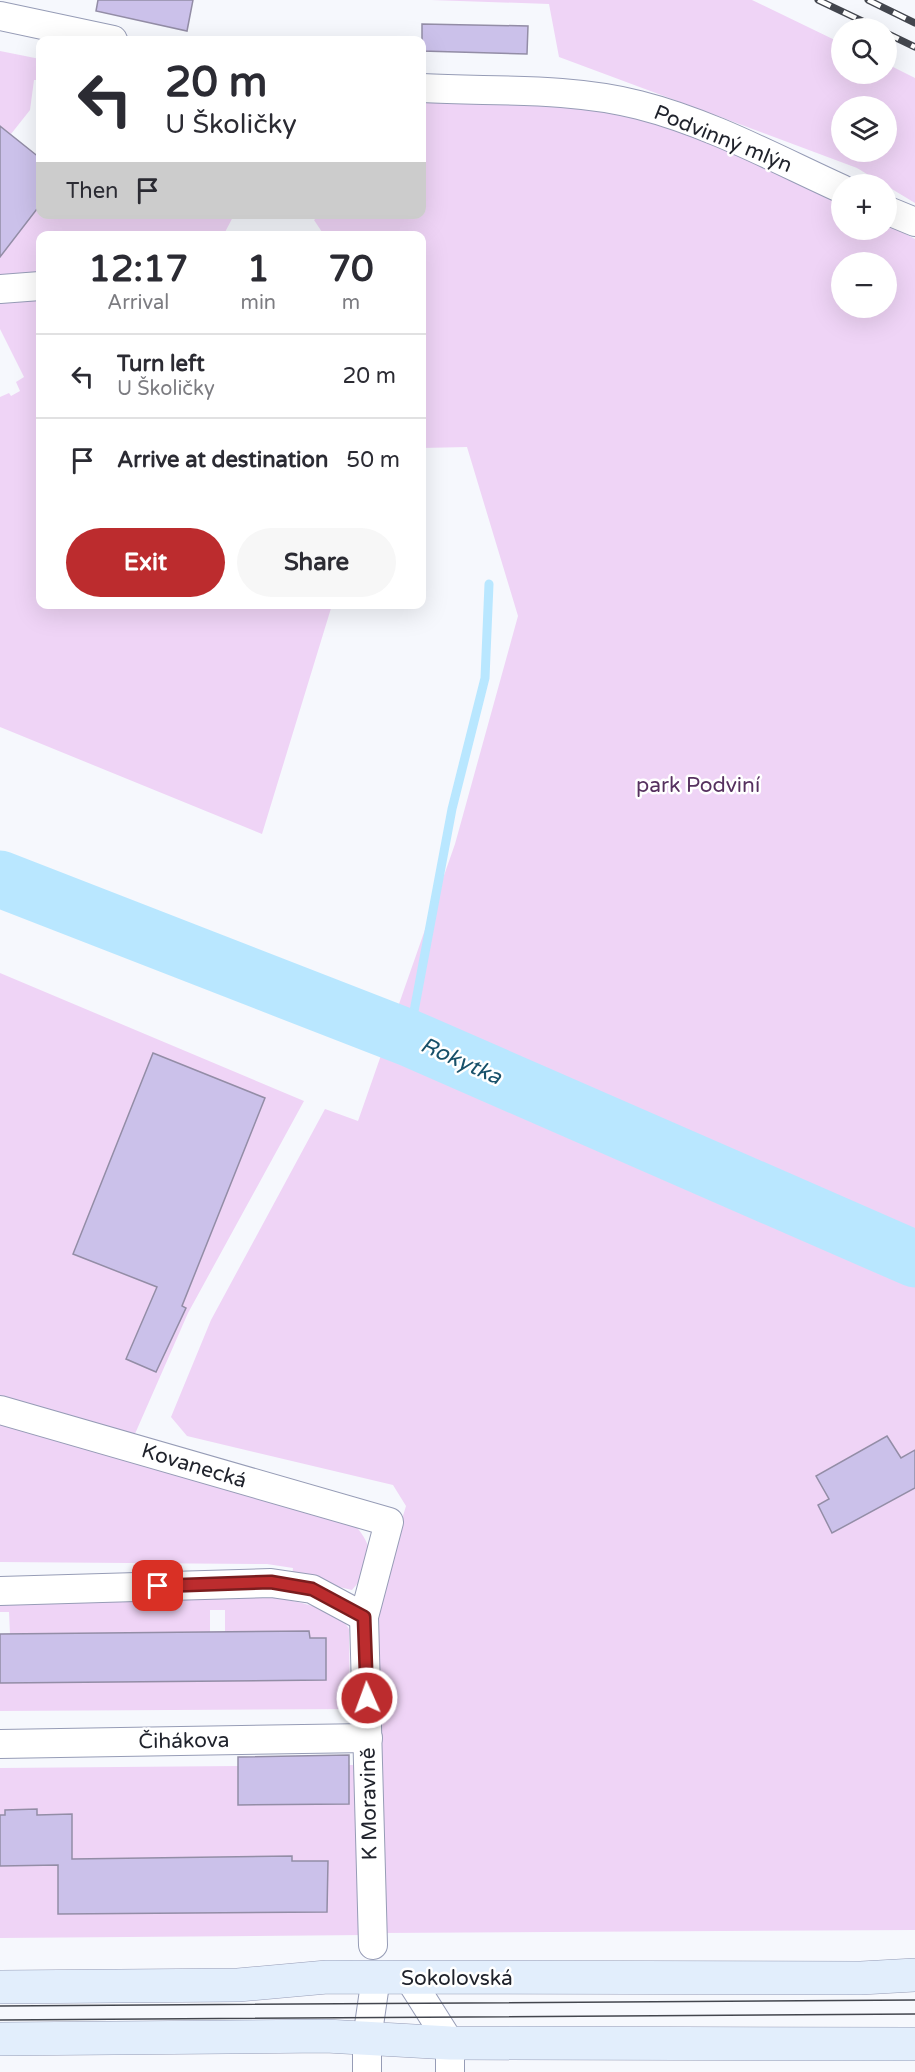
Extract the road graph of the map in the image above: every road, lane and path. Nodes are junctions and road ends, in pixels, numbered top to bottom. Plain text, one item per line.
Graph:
1 (0, 16) edge
2 (94, 36) edge
3 (426, 88) edge
4 (831, 184) edge
5 (897, 215) edge
6 (915, 222) edge
7 (0, 1410) edge
8 (389, 1522) joint
9 (0, 1591) edge
10 (364, 1617) junction
11 (368, 1738) junction
12 (0, 1744) edge
13 (373, 1945) dead end
14 (915, 1975) edge
15 (376, 1977) junction
16 (410, 1978) junction
17 (0, 1987) edge
18 (0, 2039) edge
19 (367, 2039) junction
20 (915, 2044) edge
21 (450, 2057) edge
22 (367, 2072) edge

1 - 2 street
3 - 4 street, Podvinný mlýn
5 - 6 street
7 - 8 street, Kovanecká
8 - 10 street, K Moravině
9 - 10 street
10 - 11 street, K Moravině
11 - 12 street, Čihákova
11 - 13 street, K Moravině
14 - 16 main road, Sokolovská
15 - 16 main road, Sokolovská
15 - 17 main road, Sokolovská
15 - 19 street
16 - 21 street
18 - 19 main road
19 - 21 main road
19 - 22 street
20 - 21 main road

